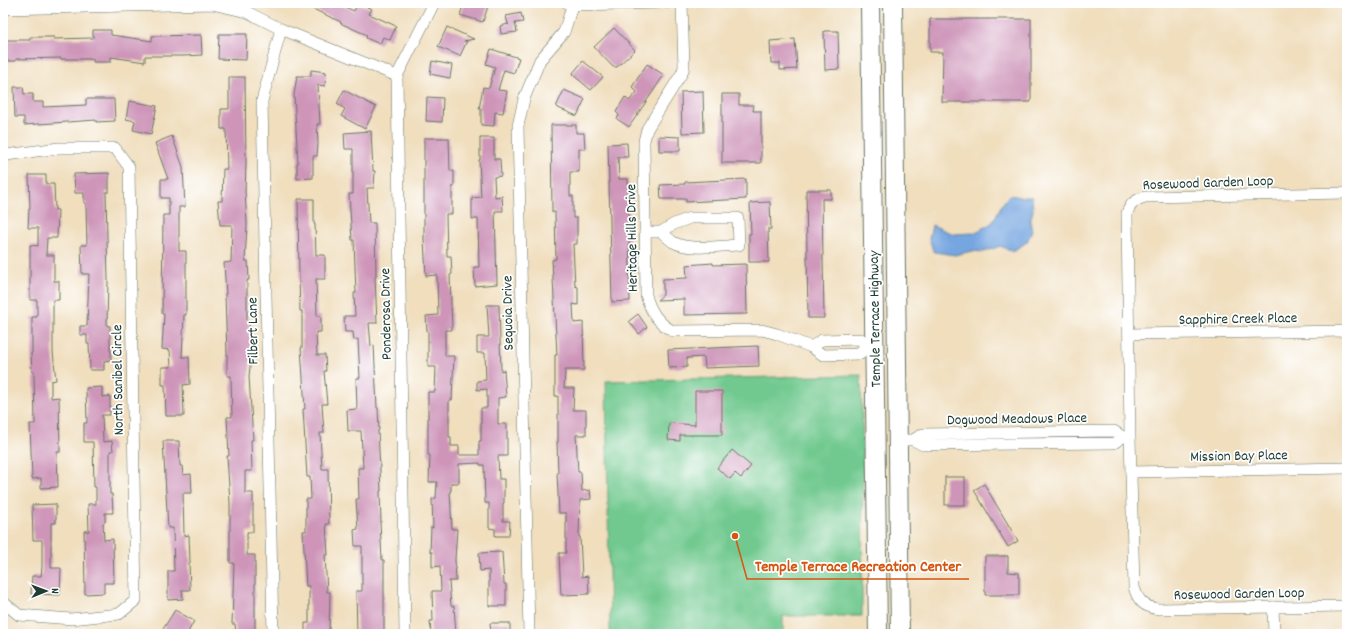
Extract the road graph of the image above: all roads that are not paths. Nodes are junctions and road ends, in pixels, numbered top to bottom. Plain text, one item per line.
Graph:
1 (434, 3) edge
2 (666, 3) edge
3 (682, 3) edge
4 (870, 3) edge
5 (893, 3) edge
6 (571, 4) edge
7 (3, 9) edge
8 (281, 29) junction
9 (397, 76) junction
10 (3, 159) edge
11 (1347, 193) edge
12 (644, 232) junction
13 (661, 232) junction
14 (1347, 331) edge
15 (1129, 334) junction
16 (870, 345) junction
17 (1040, 432) junction
18 (1126, 437) junction
19 (905, 440) junction
20 (1041, 444) junction
21 (1347, 468) edge
22 (1131, 472) junction
23 (3, 602) edge
24 (1347, 606) edge
25 (1273, 607) junction
26 (273, 634) edge
27 (405, 634) edge
28 (529, 634) edge
29 (878, 634) edge
30 (900, 634) edge
31 (1274, 634) edge

1 - 9 street, Ponderosa Drive
2 - 6 street
3 - 12 street, Heritage Hills Drive
4 - 16 main road, Temple Terrace Highway
5 - 19 main road, Temple Terrace Highway
6 - 28 street, Sequoia Drive
7 - 8 street
8 - 9 street
8 - 26 street, Filbert Lane
9 - 27 street, Ponderosa Drive
10 - 23 street, North Sanibel Circle
11 - 15 street, Rosewood Garden Loop
12 - 13 street
12 - 16 street, Heritage Hills Drive
13 - 13 street
14 - 15 street, Sapphire Creek Place
15 - 18 street
16 - 19 main road
16 - 29 main road, Temple Terrace Highway
17 - 18 street, Dogwood Meadows Place
17 - 19 street, Dogwood Meadows Place
17 - 20 street
18 - 20 street, Dogwood Meadows Place
18 - 22 street
19 - 20 street, Dogwood Meadows Place
19 - 30 main road, Temple Terrace Highway
21 - 22 street, Mission Bay Place
22 - 25 street, Rosewood Garden Loop
24 - 25 street, Rosewood Garden Loop
25 - 31 street

